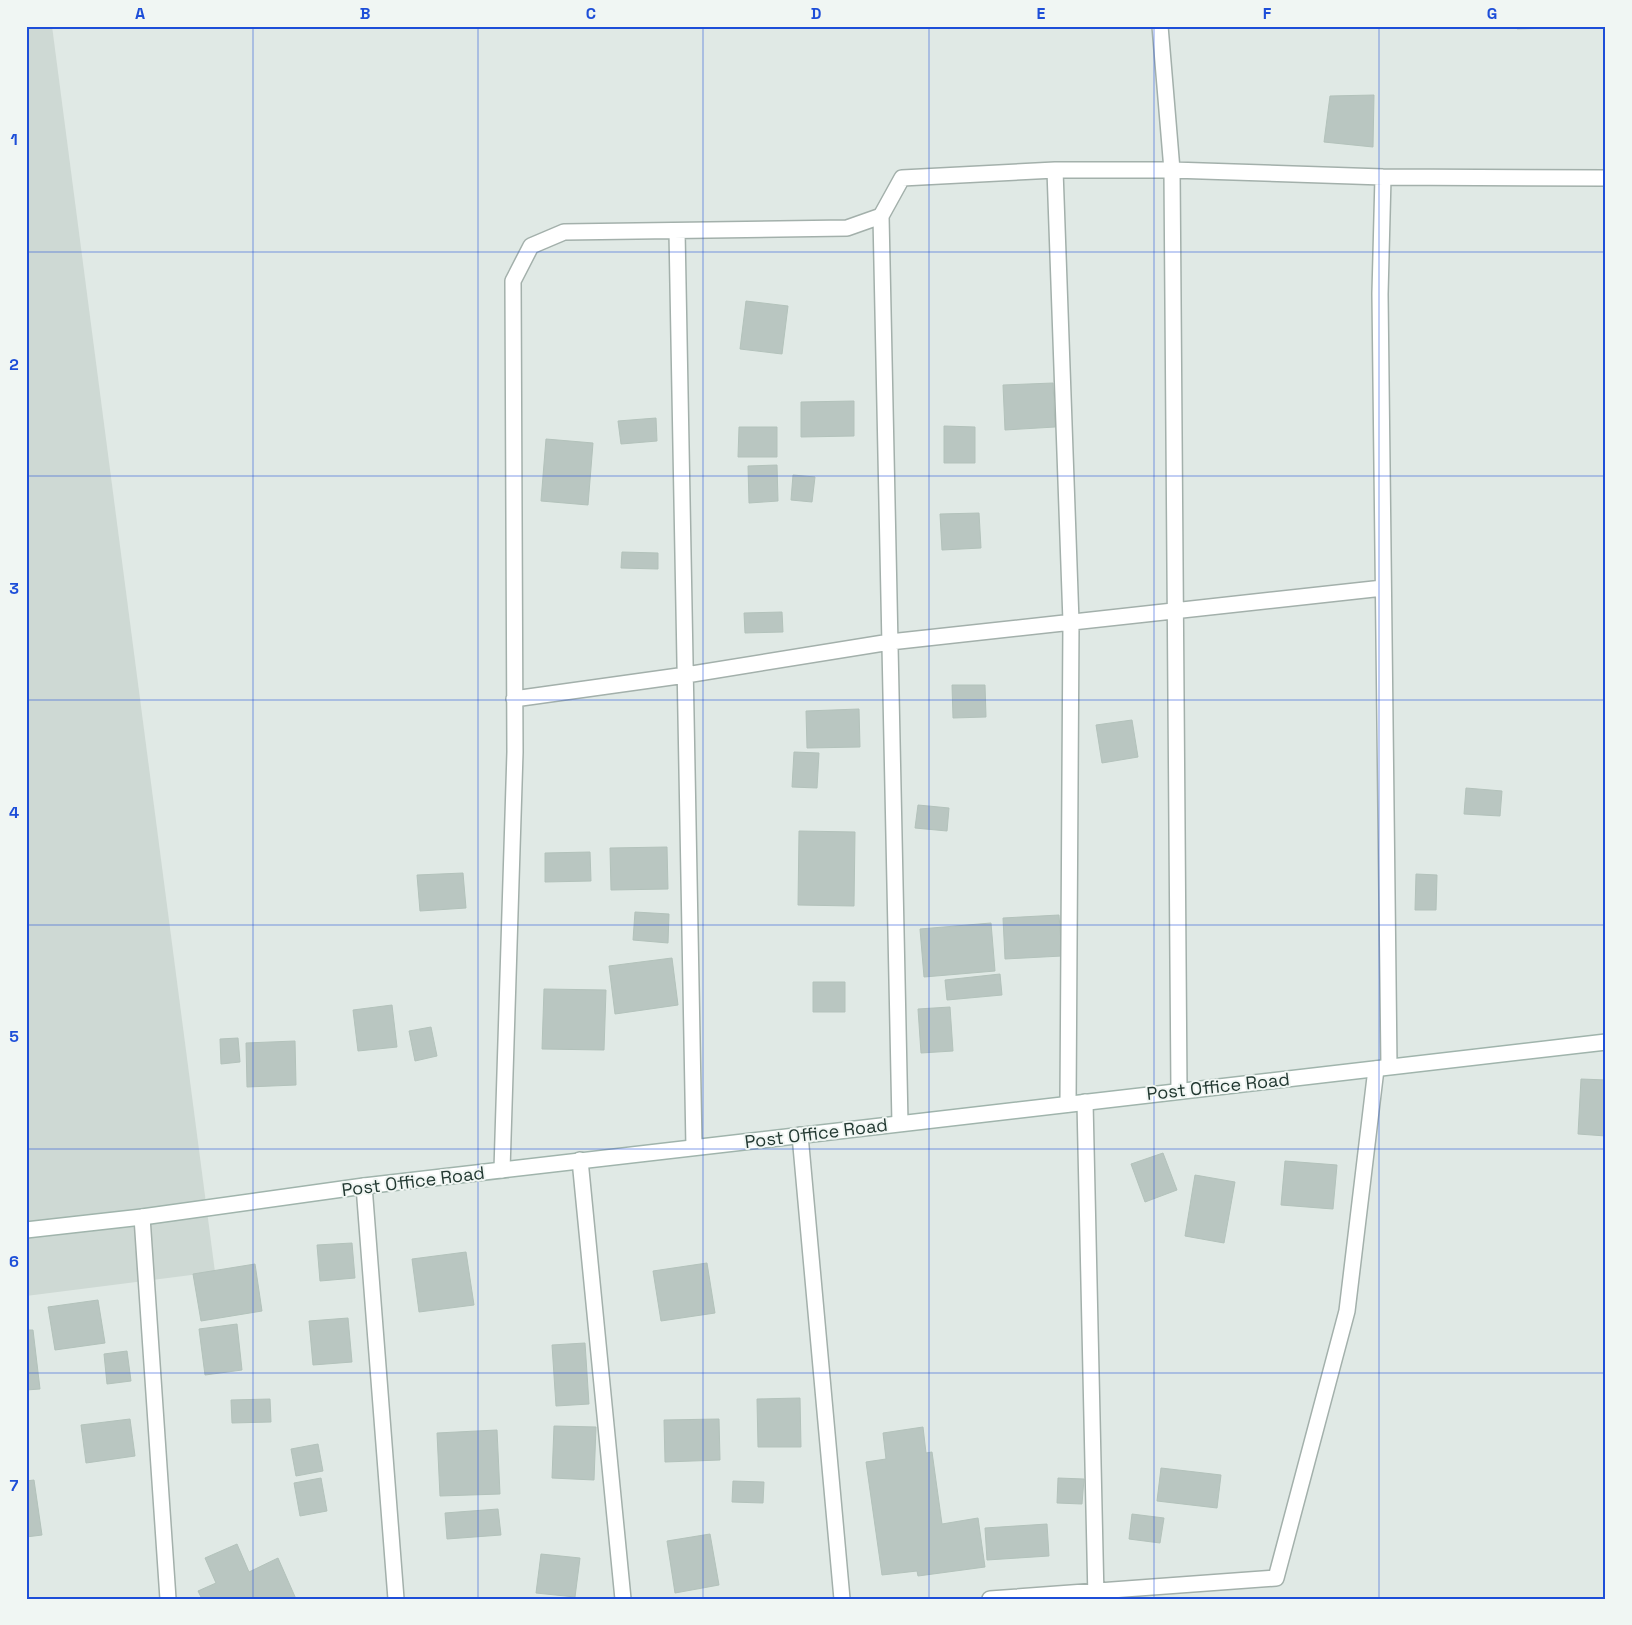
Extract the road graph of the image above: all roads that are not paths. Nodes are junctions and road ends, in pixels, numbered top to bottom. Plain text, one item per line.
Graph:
1 (1160, 26) edge
2 (1055, 170) junction
3 (1172, 170) junction
4 (1382, 177) junction
5 (1606, 178) edge
6 (881, 216) junction
7 (677, 231) junction
8 (1383, 588) junction
9 (1175, 610) junction
10 (1071, 622) junction
11 (890, 642) junction
12 (686, 674) junction
13 (514, 699) junction
14 (1606, 1042) edge
15 (1382, 1067) junction
16 (1178, 1091) junction
17 (1085, 1102) junction
18 (1068, 1104) junction
19 (900, 1123) junction
20 (800, 1135) junction
21 (694, 1147) junction
22 (580, 1160) junction
23 (502, 1170) junction
24 (364, 1186) junction
25 (142, 1217) junction
26 (26, 1230) edge
27 (1096, 1595) edge
28 (168, 1599) edge
29 (396, 1599) edge
30 (623, 1599) edge
31 (842, 1599) edge
32 (990, 1599) edge

1 - 3 street
2 - 3 street
2 - 6 street
2 - 10 street
3 - 4 street
3 - 9 street
4 - 5 street
4 - 8 street
6 - 7 street
6 - 11 street
7 - 12 street
7 - 13 street
8 - 9 street
8 - 15 street
9 - 10 street
9 - 16 street
10 - 11 street
10 - 18 street
11 - 12 street
11 - 19 street
12 - 13 street
12 - 21 street
13 - 23 street
14 - 15 street, Post Office Road
15 - 16 street, Post Office Road
15 - 27 street
16 - 17 street, Post Office Road
17 - 18 street, Post Office Road
17 - 27 street
18 - 19 street, Post Office Road
19 - 20 street, Post Office Road
20 - 21 street, Post Office Road
20 - 31 street
21 - 22 street, Post Office Road
22 - 23 street, Post Office Road
22 - 30 street
23 - 24 street, Post Office Road
24 - 25 street, Post Office Road
24 - 29 street
25 - 26 street, Post Office Road
25 - 28 street
27 - 32 street

